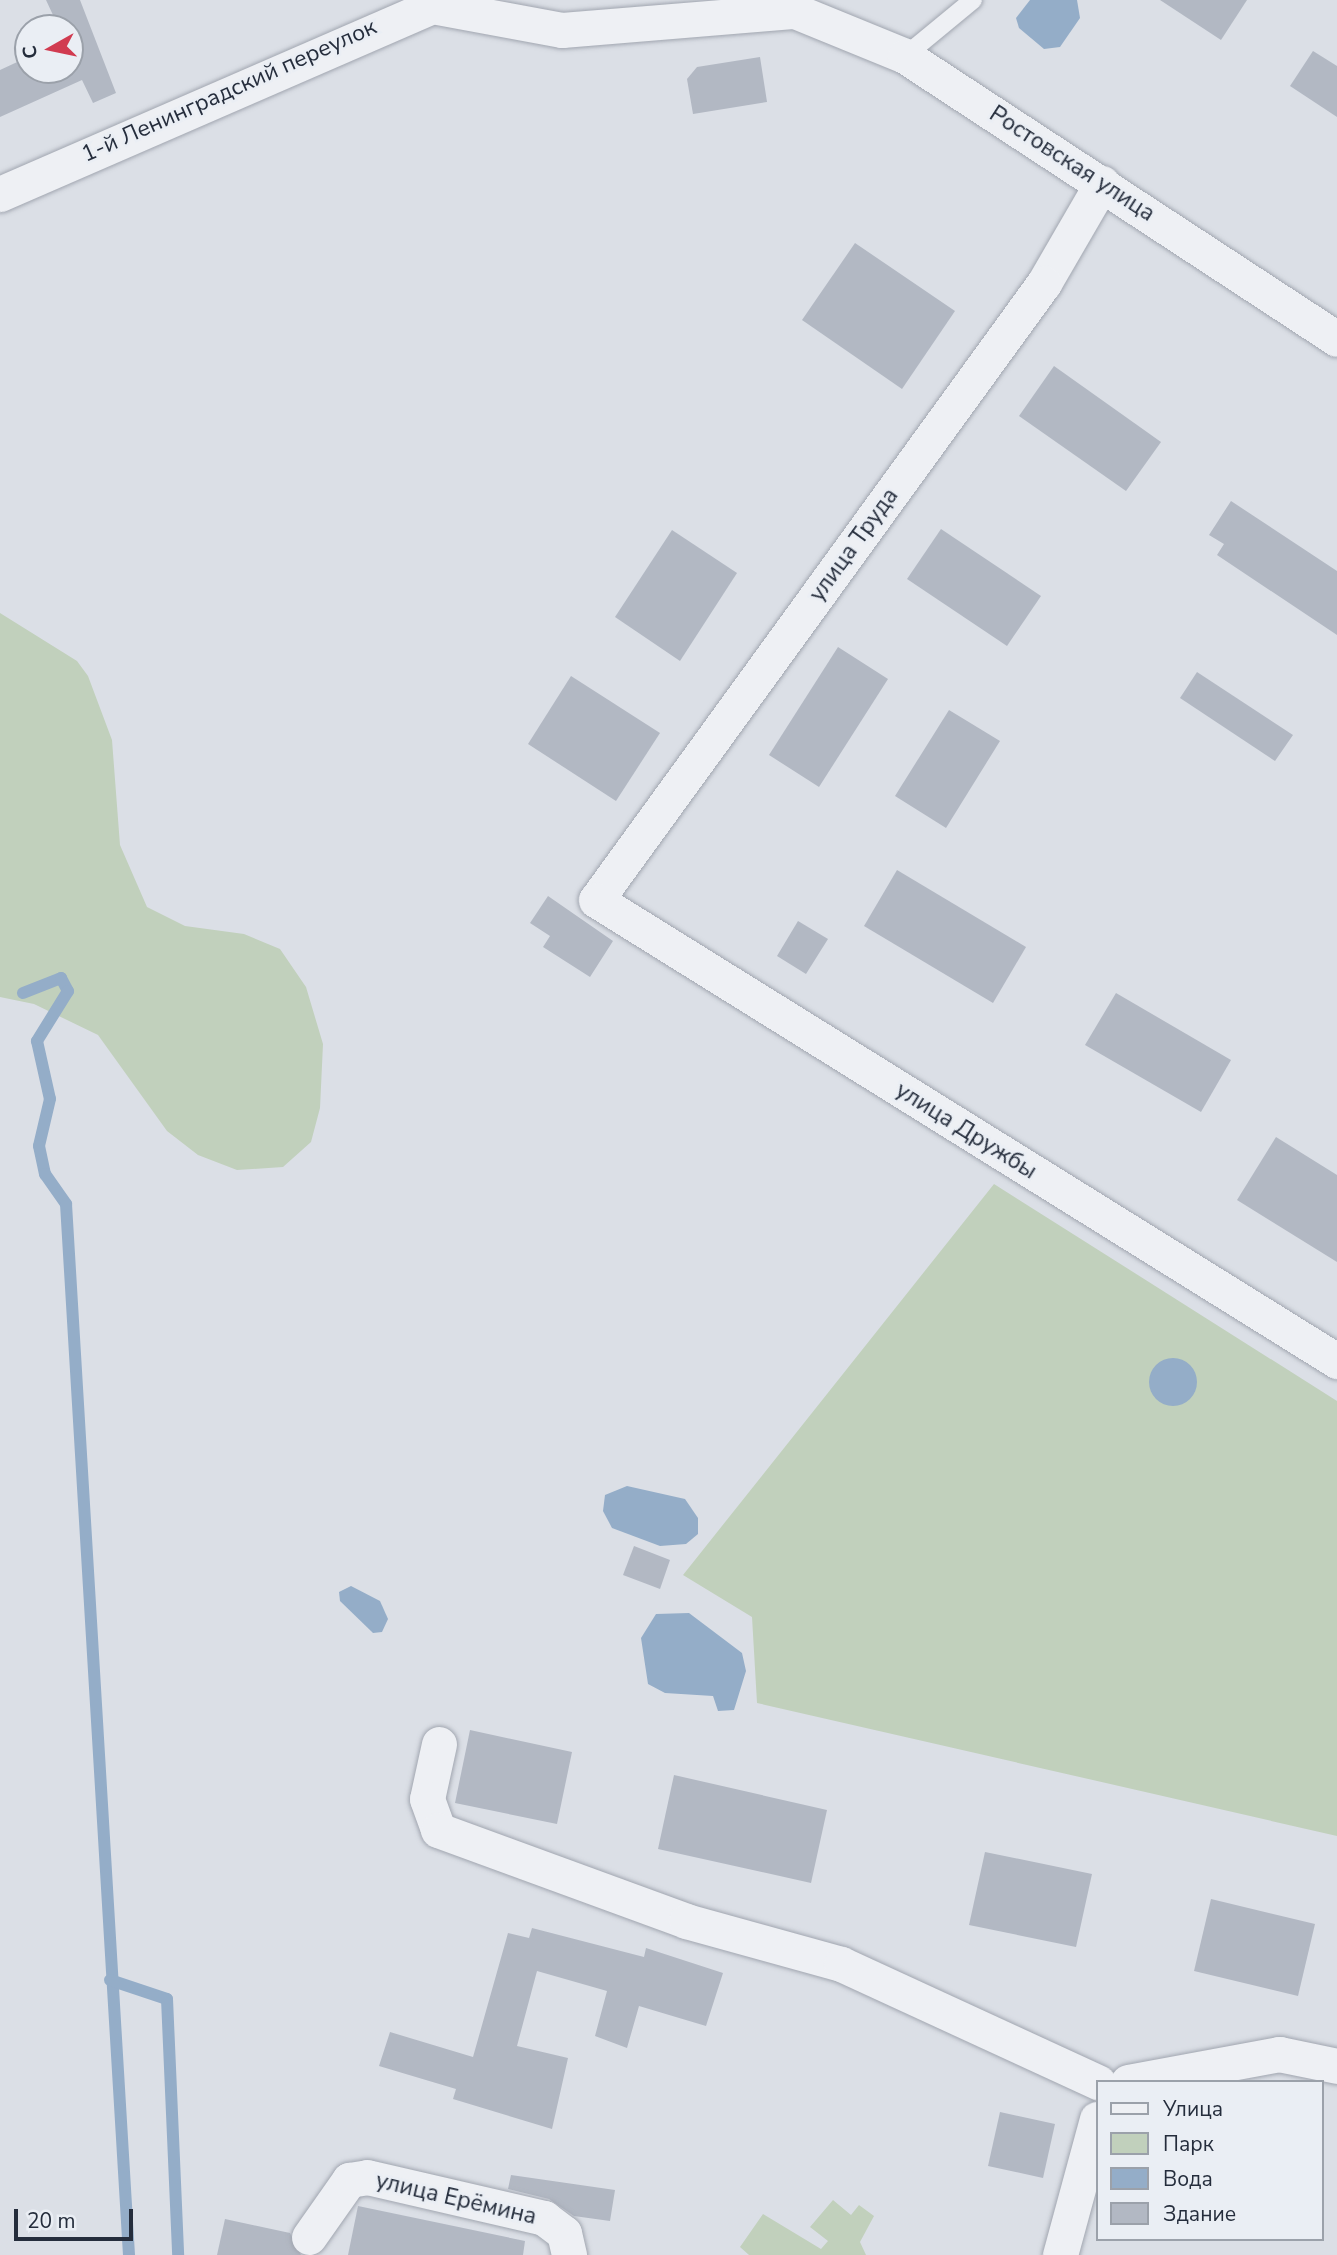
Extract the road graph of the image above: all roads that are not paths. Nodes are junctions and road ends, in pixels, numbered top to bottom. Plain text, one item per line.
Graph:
1 (973, 0) edge
2 (795, 5) edge
3 (491, 6) edge
4 (905, 56) junction
5 (1102, 183) junction
6 (0, 194) edge
7 (1337, 339) edge
8 (596, 900) joint
9 (1337, 1361) edge
10 (439, 1744) dead end
11 (1337, 2066) edge
12 (1139, 2080) edge
13 (1096, 2081) edge
14 (1096, 2123) edge
15 (309, 2237) dead end
16 (569, 2255) edge
17 (1060, 2255) edge

1 - 4 lane
2 - 3 street, 1-й Ленинградский переулок
2 - 4 street, Ростовская улица
3 - 6 street, 1-й Ленинградский переулок
4 - 5 street, Ростовская улица
5 - 7 street, Ростовская улица
5 - 8 street, улица Труда
8 - 9 street, улица Дружбы
10 - 13 street
11 - 12 street
14 - 17 street
15 - 16 street, улица Ерёмина

